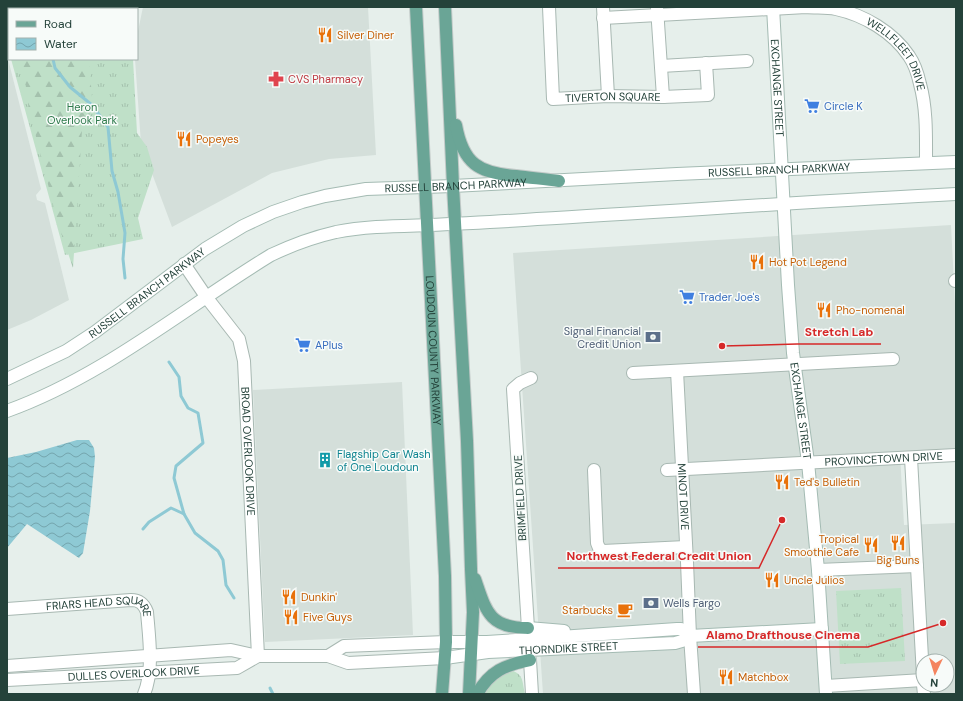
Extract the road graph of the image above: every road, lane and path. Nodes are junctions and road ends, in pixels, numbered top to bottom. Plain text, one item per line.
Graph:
1 (416, 7) edge
2 (445, 7) edge
3 (548, 7) edge
4 (773, 8) edge
5 (658, 11) edge
6 (603, 12) edge
7 (747, 61) dead end
8 (706, 63) junction
9 (661, 66) junction
10 (448, 80) junction
11 (608, 96) junction
12 (663, 97) junction
13 (956, 162) edge
14 (926, 163) junction
15 (781, 170) junction
16 (559, 181) junction
17 (453, 186) junction
18 (426, 187) junction
19 (956, 194) edge
20 (782, 203) junction
21 (455, 224) junction
22 (428, 225) junction
23 (184, 264) junction
24 (207, 298) junction
25 (893, 359) dead end
26 (795, 364) junction
27 (676, 371) junction
28 (633, 373) dead end
29 (531, 378) dead end
30 (7, 379) edge
31 (7, 411) edge
32 (956, 455) edge
33 (911, 458) junction
34 (808, 462) junction
35 (682, 469) junction
36 (594, 470) dead end
37 (667, 470) dead end
38 (686, 547) junction
39 (917, 566) junction
40 (471, 569) junction
41 (818, 570) junction
42 (7, 609) edge
43 (528, 628) junction
44 (822, 628) junction
45 (589, 634) junction
46 (690, 636) junction
47 (446, 642) junction
48 (472, 642) junction
49 (590, 648) junction
50 (922, 653) edge
51 (150, 655) junction
52 (472, 655) junction
53 (258, 656) junction
54 (328, 656) junction
55 (445, 658) junction
56 (530, 660) junction
57 (7, 666) edge
58 (148, 673) junction
59 (7, 680) edge
60 (915, 681) edge
61 (826, 690) edge
62 (144, 694) edge
63 (442, 694) edge
64 (469, 694) edge
65 (477, 694) edge
66 (532, 694) edge
67 (694, 694) edge

1 - 18 main road, LOUDOUN COUNTY PARKWAY
2 - 10 main road
3 - 11 street, TIVERTON SQUARE
4 - 5 street, WELLFLEET DRIVE
4 - 14 street, WELLFLEET DRIVE
4 - 15 street, EXCHANGE STREET
5 - 6 street, WELLFLEET DRIVE
5 - 9 street
6 - 11 street
7 - 8 street
8 - 9 street
8 - 12 street, TIVERTON SQUARE
9 - 12 street
10 - 16 main road
10 - 17 main road
11 - 12 street, TIVERTON SQUARE
13 - 14 street, RUSSELL BRANCH PARKWAY
14 - 15 street, RUSSELL BRANCH PARKWAY
15 - 16 street, RUSSELL BRANCH PARKWAY
15 - 20 street, EXCHANGE STREET
16 - 17 street, RUSSELL BRANCH PARKWAY
17 - 18 street, RUSSELL BRANCH PARKWAY
17 - 21 main road
18 - 22 main road, LOUDOUN COUNTY PARKWAY
18 - 23 street, RUSSELL BRANCH PARKWAY
19 - 20 street
20 - 21 street
20 - 26 street, EXCHANGE STREET
21 - 22 street
21 - 40 main road
22 - 24 street
22 - 47 main road, LOUDOUN COUNTY PARKWAY
23 - 24 street, BROAD OVERLOOK DRIVE
23 - 30 street, RUSSELL BRANCH PARKWAY
24 - 31 street
24 - 53 street, BROAD OVERLOOK DRIVE
25 - 26 street
26 - 27 street
26 - 34 street, EXCHANGE STREET
27 - 28 street
27 - 35 street, MINOT DRIVE
29 - 43 street, BRIMFIELD DRIVE
32 - 33 street, PROVINCETOWN DRIVE
33 - 34 street, PROVINCETOWN DRIVE
33 - 39 street
34 - 35 street, PROVINCETOWN DRIVE
34 - 41 street, EXCHANGE STREET
35 - 37 street, PROVINCETOWN DRIVE
35 - 38 street, MINOT DRIVE
36 - 38 street
38 - 46 street, MINOT DRIVE
39 - 41 street
39 - 50 street
40 - 43 main road
40 - 48 main road
41 - 44 street, EXCHANGE STREET
42 - 51 street, FRIARS HEAD SQUARE
43 - 45 street
44 - 46 street, THORNDIKE STREET
44 - 61 street, EXCHANGE STREET
45 - 46 street, THORNDIKE STREET
45 - 48 street, THORNDIKE STREET
46 - 49 street, THORNDIKE STREET
46 - 67 street, MINOT DRIVE
47 - 48 street, THORNDIKE STREET
47 - 54 street
47 - 55 main road, LOUDOUN COUNTY PARKWAY
48 - 52 main road
49 - 52 street, THORNDIKE STREET
49 - 56 street
51 - 53 street, DULLES OVERLOOK DRIVE
51 - 57 street, DULLES OVERLOOK DRIVE
51 - 58 street
52 - 55 street, THORNDIKE STREET
52 - 64 main road
53 - 54 street, DULLES OVERLOOK DRIVE
53 - 58 street, DULLES OVERLOOK DRIVE
54 - 55 street, DULLES OVERLOOK DRIVE
55 - 63 main road, LOUDOUN COUNTY PARKWAY
56 - 65 main road
56 - 66 street
58 - 59 street, DULLES OVERLOOK DRIVE
58 - 62 street
60 - 61 street

